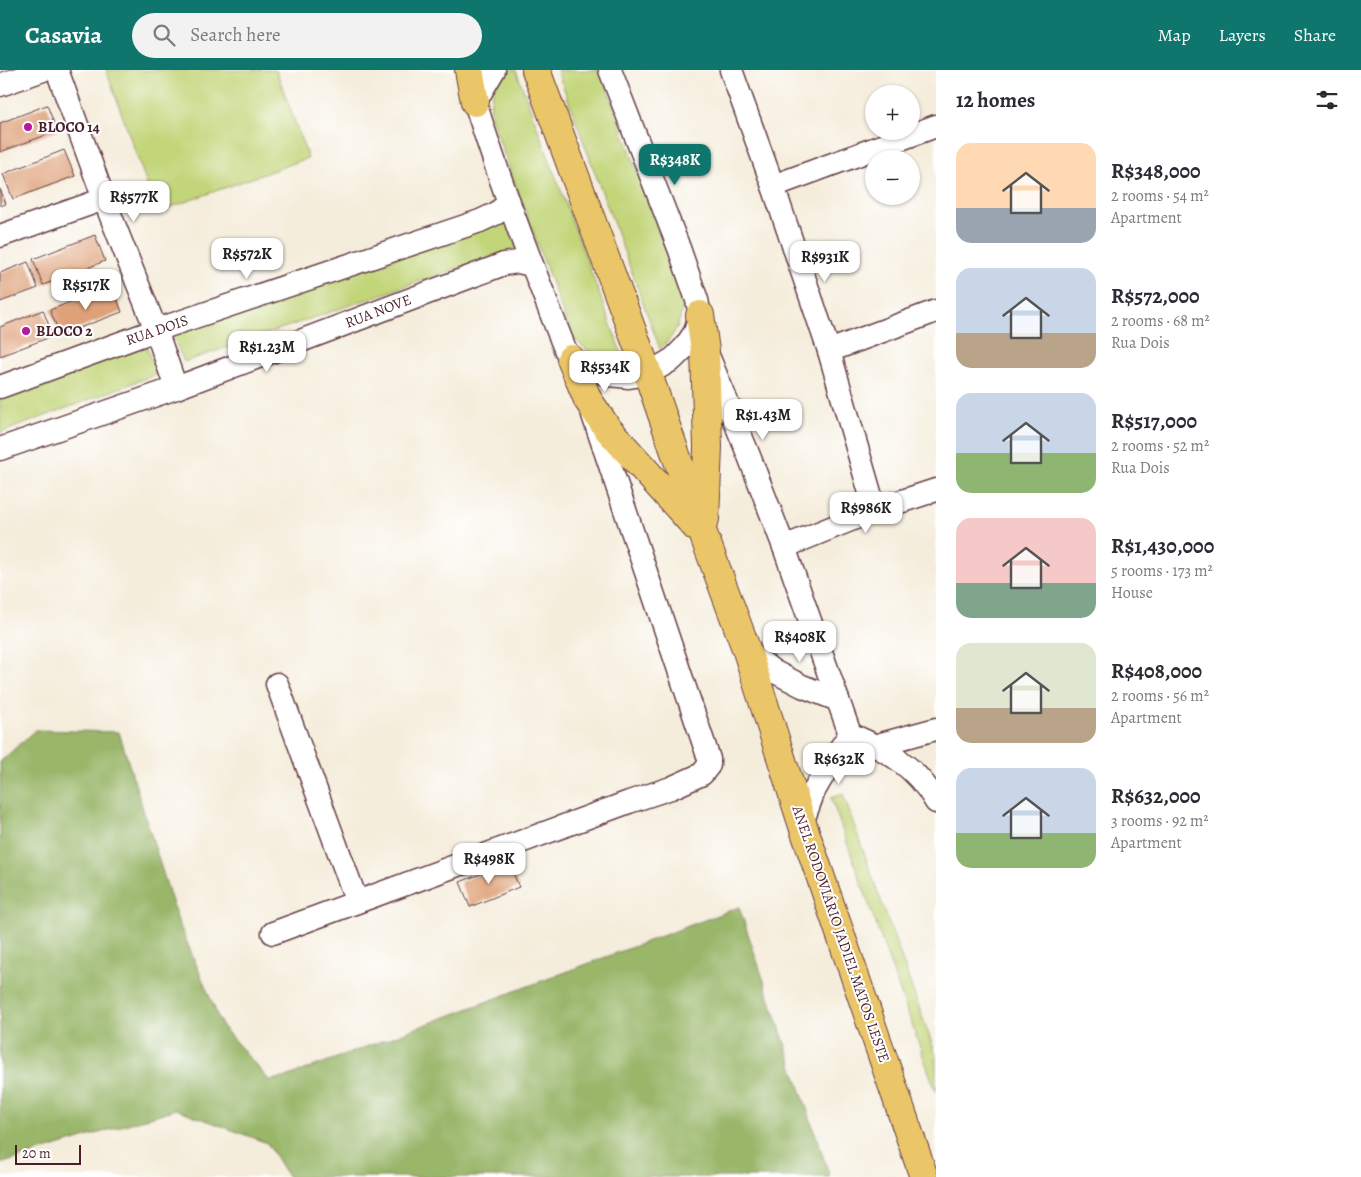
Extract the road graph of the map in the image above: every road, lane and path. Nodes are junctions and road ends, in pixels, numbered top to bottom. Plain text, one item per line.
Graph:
1 (43, 70) edge
2 (57, 70) edge
3 (469, 70) edge
4 (494, 70) edge
5 (536, 70) edge
6 (610, 70) edge
7 (731, 70) edge
8 (0, 86) edge
9 (475, 102) junction
10 (936, 126) edge
11 (773, 186) junction
12 (104, 199) junction
13 (509, 202) junction
14 (0, 236) edge
15 (532, 265) junction
16 (936, 311) edge
17 (700, 315) junction
18 (156, 330) junction
19 (705, 350) junction
20 (829, 351) junction
21 (571, 359) junction
22 (648, 374) junction
23 (0, 387) edge
24 (176, 388) junction
25 (588, 400) junction
26 (0, 449) edge
27 (936, 490) edge
28 (875, 510) junction
29 (704, 536) junction
30 (784, 547) junction
31 (747, 651) junction
32 (276, 684) dead end
33 (838, 700) junction
34 (936, 729) edge
35 (850, 734) junction
36 (877, 745) junction
37 (936, 802) edge
38 (802, 823) junction
39 (357, 902) junction
40 (273, 933) dead end
41 (924, 1177) edge

1 - 8 street
2 - 12 street
3 - 9 highway
4 - 9 street
5 - 22 highway, ANEL RODOVIÁRIO JADIEL MATOS LESTE
6 - 17 street
7 - 11 street
9 - 13 street
10 - 11 street
11 - 20 street
12 - 14 street
12 - 18 street
13 - 15 street
13 - 18 street, RUA DOIS
15 - 21 street
15 - 24 street, RUA NOVE
16 - 20 street
17 - 19 highway
17 - 22 street
18 - 23 street, RUA DOIS
18 - 24 street
19 - 29 highway
19 - 30 street
20 - 28 street
21 - 22 street
21 - 25 highway
22 - 29 highway, ANEL RODOVIÁRIO JADIEL MATOS LESTE
24 - 26 street, RUA NOVE
25 - 29 highway
25 - 39 street
27 - 28 street
28 - 30 street
29 - 31 highway, ANEL RODOVIÁRIO JADIEL MATOS LESTE
30 - 33 street
31 - 33 street
31 - 38 highway, ANEL RODOVIÁRIO JADIEL MATOS LESTE
32 - 39 street
33 - 35 street
34 - 36 street
35 - 36 street
35 - 38 street
36 - 37 street
38 - 41 highway, ANEL RODOVIÁRIO JADIEL MATOS LESTE
39 - 40 street

